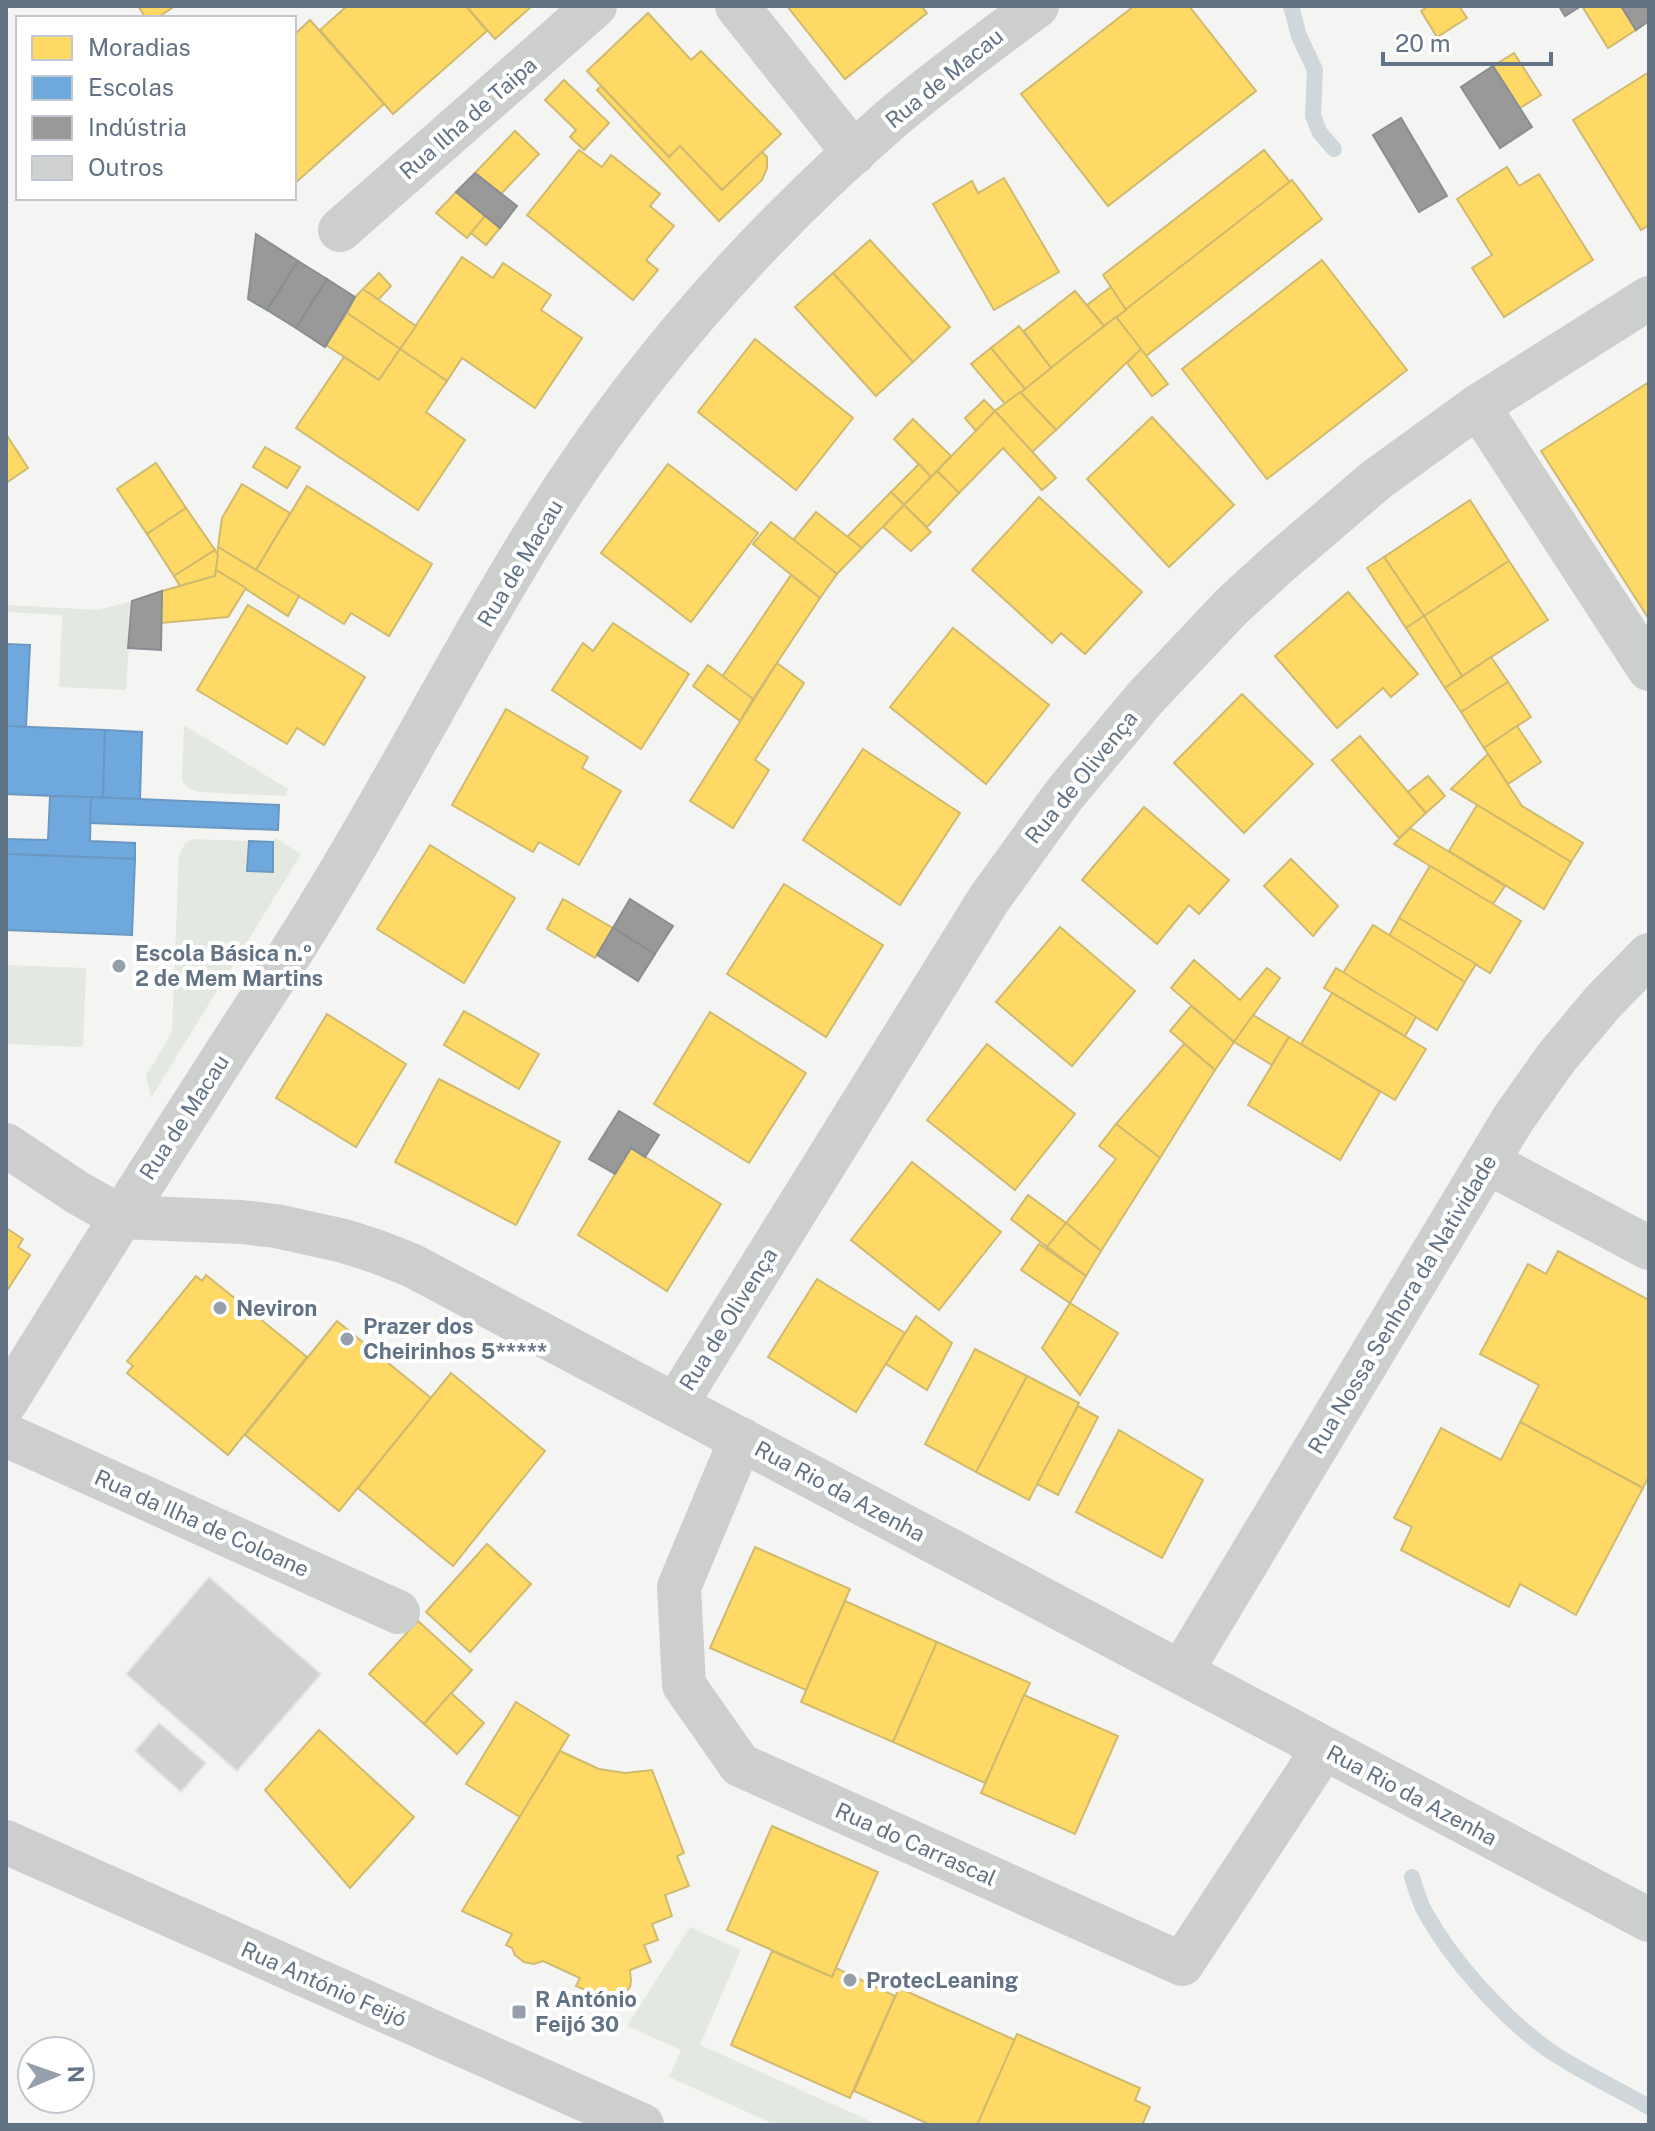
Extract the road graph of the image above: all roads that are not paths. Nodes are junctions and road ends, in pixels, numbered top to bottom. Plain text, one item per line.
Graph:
1 (595, 6) edge
2 (737, 6) edge
3 (1028, 9) edge
4 (854, 153) junction
5 (340, 230) dead end
6 (1649, 298) edge
7 (1478, 406) junction
8 (1649, 669) edge
9 (1649, 955) edge
10 (6, 1145) edge
11 (1487, 1162) junction
12 (121, 1217) junction
13 (1649, 1248) edge
14 (6, 1402) edge
15 (676, 1404) junction
16 (6, 1435) edge
17 (741, 1439) junction
18 (398, 1612) dead end
19 (1181, 1672) junction
20 (1324, 1748) junction
21 (6, 1842) edge
22 (1649, 1920) edge
23 (642, 2125) edge

1 - 5 street, Rua Ilha de Taipa
2 - 4 street
3 - 4 street, Rua de Macau
4 - 12 street, Rua de Macau
6 - 7 street, Rua de Olivença
7 - 8 street
7 - 15 street, Rua de Olivença
9 - 11 street, Rua Nossa Senhora da Natividade
10 - 12 street, Rua Rio da Azenha
11 - 13 street
11 - 19 street, Rua Nossa Senhora da Natividade
12 - 14 street
12 - 15 street, Rua Rio da Azenha
15 - 17 street, Rua Rio da Azenha
16 - 18 street, Rua da Ilha de Coloane
17 - 19 street, Rua Rio da Azenha
17 - 20 street, Rua do Carrascal
19 - 20 street, Rua Rio da Azenha
20 - 22 street, Rua Rio da Azenha
21 - 23 street, Rua António Feijó

